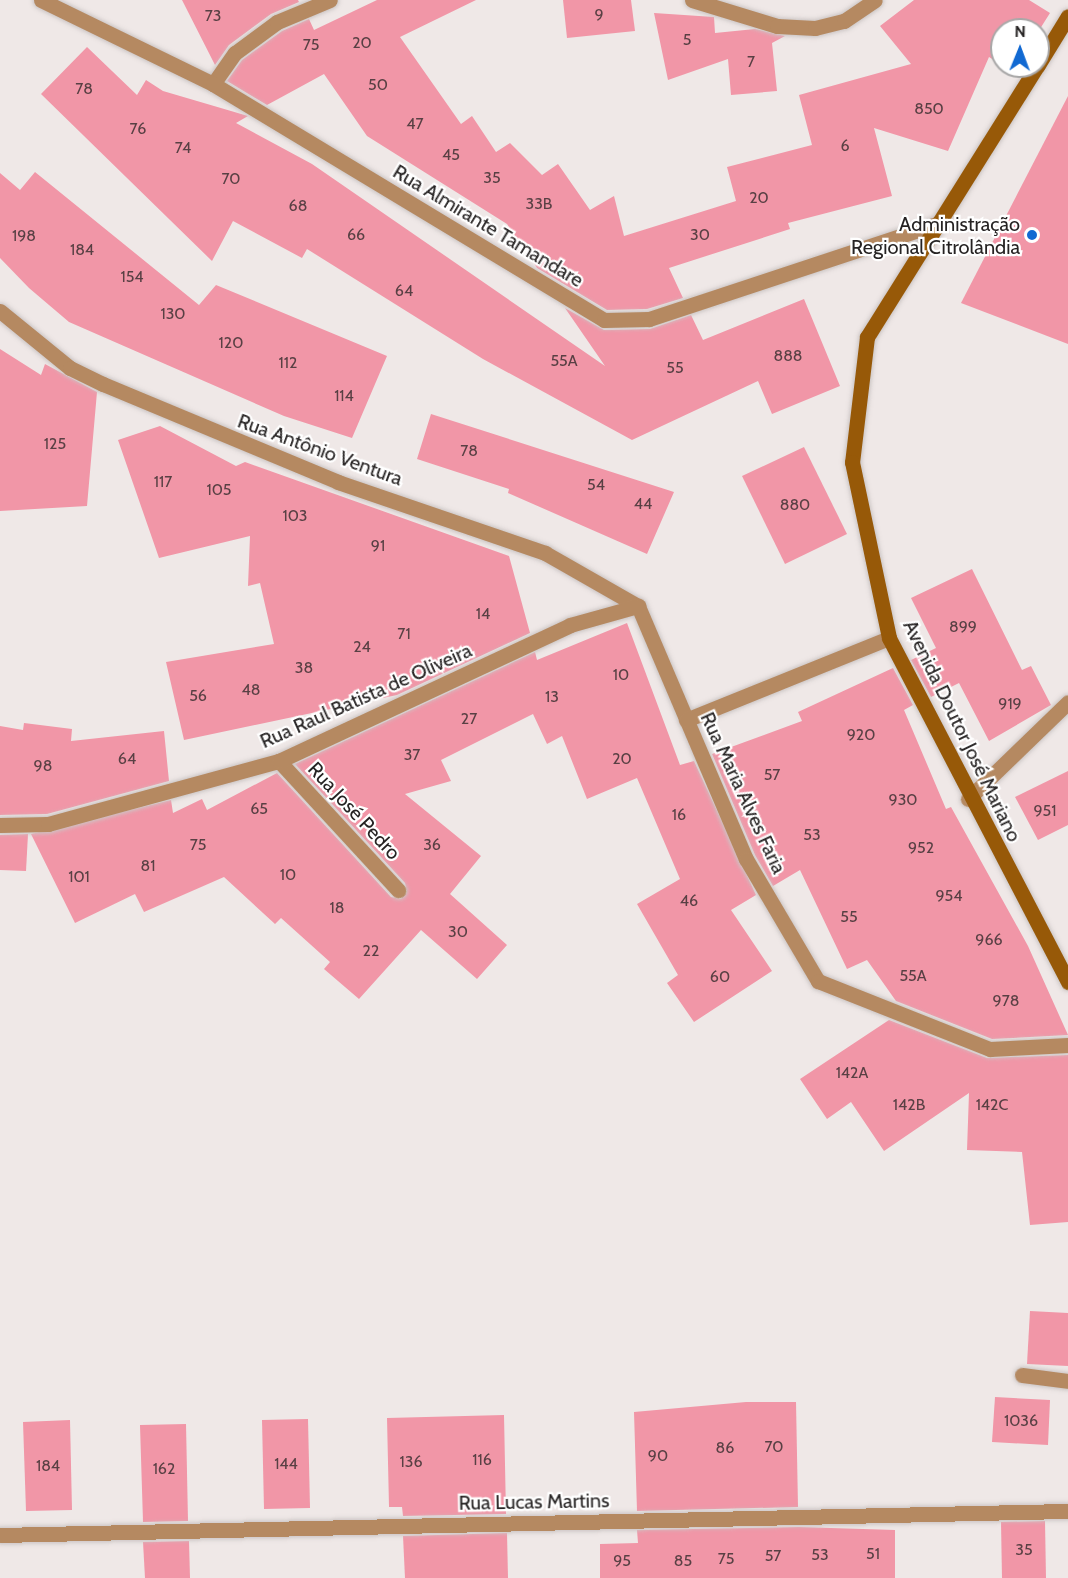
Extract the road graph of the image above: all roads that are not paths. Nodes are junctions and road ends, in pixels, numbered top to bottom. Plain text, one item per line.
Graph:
1 (41, 0) edge
2 (330, 0) edge
3 (692, 0) edge
4 (875, 0) edge
5 (1068, 16) edge
6 (1050, 45) edge
7 (1030, 78) edge
8 (213, 84) junction
9 (940, 224) junction
10 (0, 311) edge
11 (638, 606) junction
12 (889, 638) junction
13 (1068, 702) edge
14 (686, 720) junction
15 (279, 761) junction
16 (968, 799) junction
17 (0, 825) edge
18 (398, 890) dead end
19 (1068, 982) edge
20 (1068, 1045) edge
21 (1022, 1376) dead end
22 (1068, 1381) edge
23 (1068, 1511) edge
24 (0, 1535) edge

1 - 8 street, Rua Almirante Tamandare
2 - 8 street
3 - 4 street
5 - 6 street, Avenida Doutor José Mariano
7 - 9 street, Avenida Doutor José Mariano
8 - 9 street, Rua Almirante Tamandare
9 - 12 street, Avenida Doutor José Mariano
10 - 11 street, Rua Antônio Ventura
11 - 14 street, Rua Maria Alves Faria
11 - 15 street, Rua Raul Batista de Oliveira
12 - 14 street
12 - 16 street, Avenida Doutor José Mariano
13 - 16 street
14 - 20 street, Rua Maria Alves Faria
15 - 17 street, Rua Raul Batista de Oliveira
15 - 18 street, Rua José Pedro
16 - 19 street, Avenida Doutor José Mariano
21 - 22 street
23 - 24 street, Rua Lucas Martins

